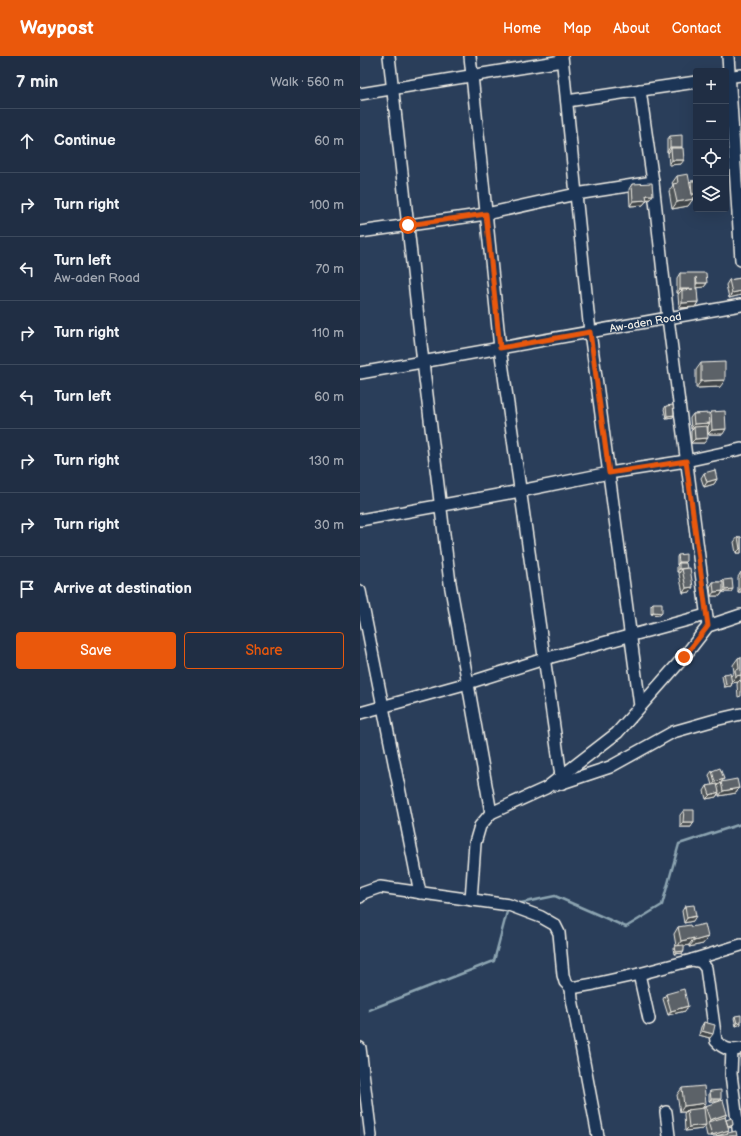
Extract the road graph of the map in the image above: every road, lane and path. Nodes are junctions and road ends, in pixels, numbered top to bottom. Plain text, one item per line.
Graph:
1 (389, 56) edge
2 (470, 56) edge
3 (728, 56) edge
4 (562, 58) edge
5 (728, 68) edge
6 (741, 75) edge
7 (472, 76) junction
8 (729, 77) edge
9 (693, 82) edge
10 (393, 89) junction
11 (640, 90) junction
12 (729, 91) edge
13 (360, 94) edge
14 (567, 101) junction
15 (653, 182) junction
16 (576, 194) junction
17 (486, 214) junction
18 (408, 225) junction
19 (360, 232) edge
20 (741, 260) edge
21 (741, 305) edge
22 (668, 318) junction
23 (590, 332) junction
24 (500, 348) junction
25 (423, 362) junction
26 (360, 373) edge
27 (741, 449) edge
28 (686, 461) junction
29 (609, 473) junction
30 (520, 491) junction
31 (440, 504) junction
32 (360, 520) edge
33 (360, 591) edge
34 (706, 615) junction
35 (741, 615) edge
36 (708, 626) junction
37 (631, 636) junction
38 (544, 659) junction
39 (468, 682) junction
40 (383, 706) junction
41 (640, 706) junction
42 (360, 713) edge
43 (741, 714) edge
44 (561, 780) junction
45 (491, 813) junction
46 (420, 893) junction
47 (360, 897) edge
48 (471, 900) junction
49 (741, 945) edge
50 (692, 960) junction
51 (639, 974) junction
52 (571, 988) junction
53 (649, 1019) dead end
54 (360, 1048) edge
55 (736, 1050) edge
56 (666, 1112) dead end
57 (371, 1136) edge
58 (598, 1136) edge
59 (669, 1136) edge
60 (739, 1136) edge

1 - 10 street
2 - 7 street
3 - 5 street
4 - 7 street
4 - 14 street
6 - 8 street
7 - 10 street
7 - 17 street
9 - 11 street
10 - 13 street
10 - 18 street
11 - 14 street
11 - 15 street
12 - 20 street
14 - 16 street
15 - 16 street
15 - 22 street
16 - 17 street
16 - 23 street
17 - 18 street
17 - 24 street
18 - 19 street
18 - 25 street
21 - 22 street, Aw-aden Road
22 - 23 street, Aw-aden Road
22 - 28 street
23 - 24 street, Aw-aden Road
23 - 29 street
24 - 25 street, Aw-aden Road
24 - 30 street
25 - 26 street, Aw-aden Road
25 - 31 street
27 - 28 street
28 - 29 street
28 - 34 street
29 - 30 street
29 - 37 street
30 - 31 street
30 - 38 street
31 - 32 street
31 - 39 street
33 - 40 street
34 - 36 street
34 - 37 street
35 - 36 street
36 - 41 street
37 - 38 street
37 - 41 street
38 - 39 street
38 - 44 street
39 - 40 street
39 - 45 street
40 - 42 street
40 - 46 street
41 - 44 street
43 - 44 street
44 - 45 street
45 - 48 street
46 - 47 street
46 - 48 street
48 - 52 street
49 - 50 street
50 - 51 street
50 - 55 street
51 - 52 street
51 - 53 street
52 - 58 street
54 - 57 street
55 - 60 street
56 - 59 street

